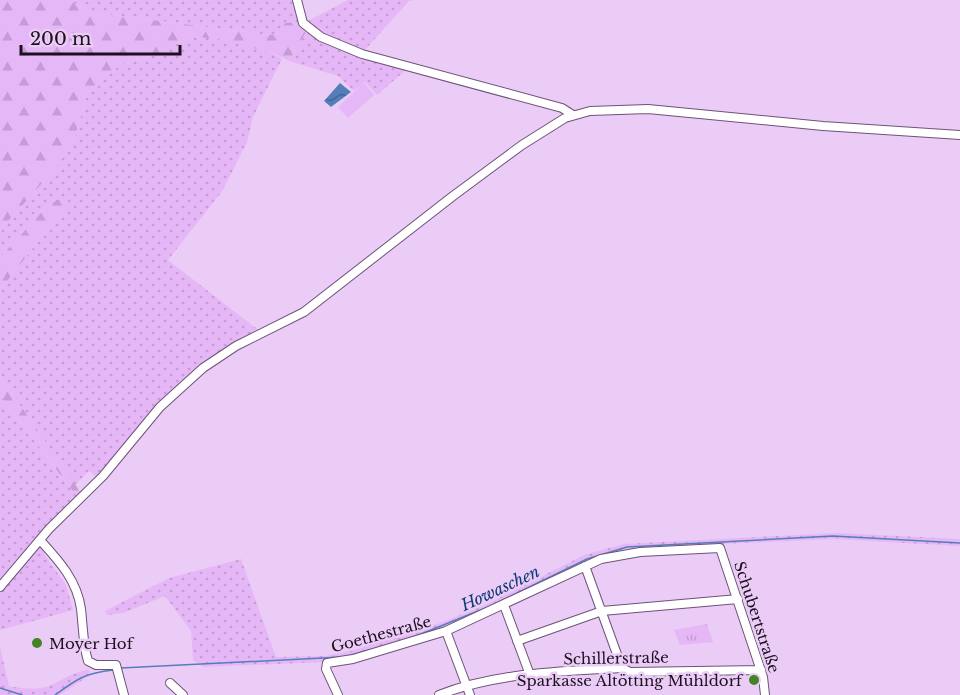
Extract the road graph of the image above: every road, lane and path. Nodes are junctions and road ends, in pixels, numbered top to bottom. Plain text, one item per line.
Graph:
1 (297, 0) edge
2 (573, 115) junction
3 (960, 135) edge
4 (40, 540) junction
5 (720, 548) joint
6 (585, 566) junction
7 (0, 587) edge
8 (738, 599) junction
9 (504, 605) junction
10 (602, 611) junction
11 (446, 631) junction
12 (517, 641) junction
13 (622, 668) junction
14 (761, 670) junction
15 (530, 675) junction
16 (170, 683) dead end
17 (467, 685) junction
18 (124, 695) edge
19 (183, 695) edge
20 (338, 695) edge
21 (439, 695) edge
22 (470, 695) edge
23 (765, 695) edge

1 - 2 street
2 - 3 street
2 - 4 street
4 - 7 street
4 - 18 street
5 - 6 street, Goethestraße
5 - 8 street, Schubertstraße
6 - 9 street, Goethestraße
6 - 10 street
8 - 10 street
8 - 14 street, Schubertstraße
9 - 11 street, Goethestraße
9 - 12 street
10 - 12 street
10 - 13 street
11 - 17 street
11 - 20 street, Goethestraße
12 - 15 street
13 - 14 street, Schillerstraße
13 - 15 street, Schillerstraße
14 - 23 street, Schubertstraße
15 - 17 street, Schillerstraße
16 - 19 street
17 - 21 street, Schillerstraße
17 - 22 street

